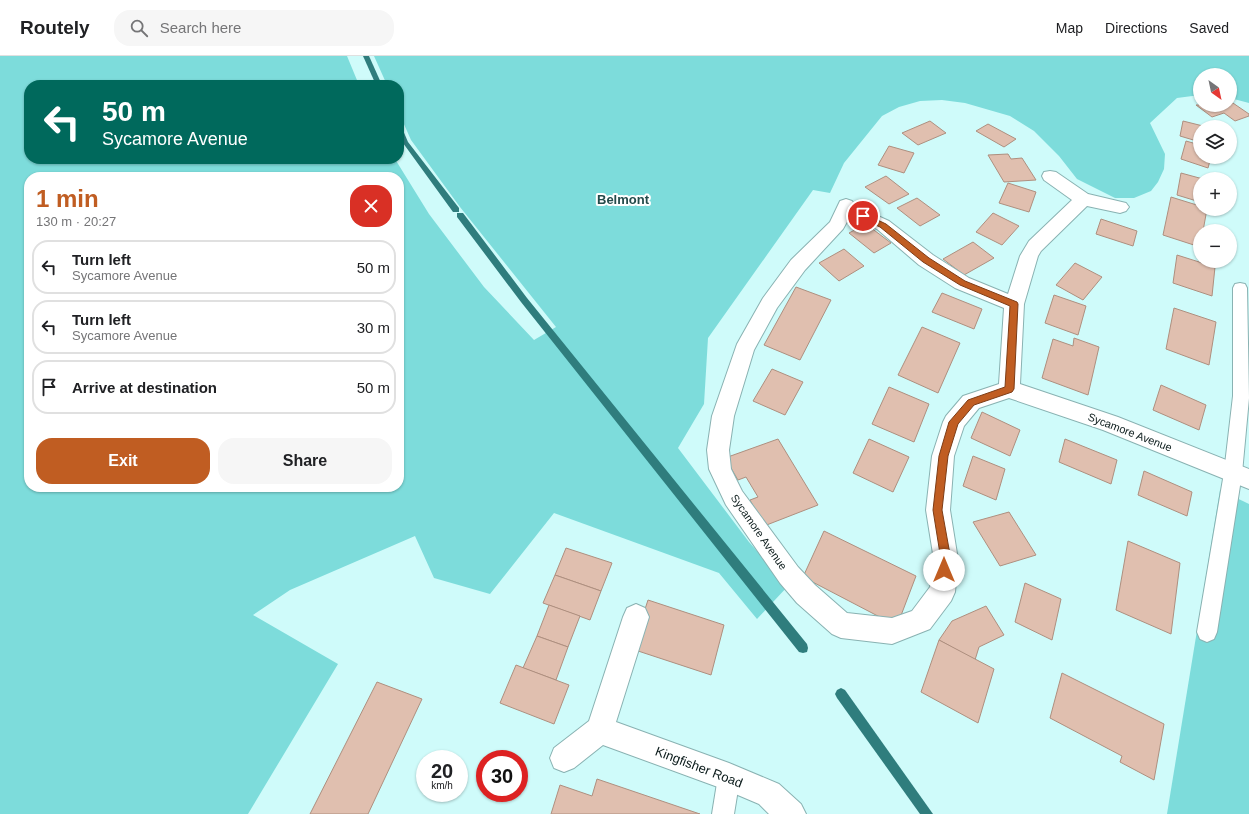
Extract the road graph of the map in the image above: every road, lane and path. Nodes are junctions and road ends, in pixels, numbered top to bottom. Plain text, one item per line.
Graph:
1 (1050, 176) dead end
2 (1083, 199) junction
3 (1120, 207) dead end
4 (1240, 288) dead end
5 (1014, 304) junction
6 (1009, 389) junction
7 (1241, 476) edge
8 (636, 617) dead end
9 (1207, 632) dead end
10 (600, 730) junction
11 (564, 758) dead end
12 (730, 777) junction
13 (723, 814) edge
14 (791, 814) edge

1 - 2 street
2 - 3 street
2 - 5 street
4 - 7 lane
5 - 6 street
5 - 6 street, Sycamore Avenue
6 - 7 street, Sycamore Avenue
7 - 9 lane
8 - 10 street
10 - 11 street
10 - 12 street, Kingfisher Road
12 - 13 lane
12 - 14 street, Kingfisher Road

